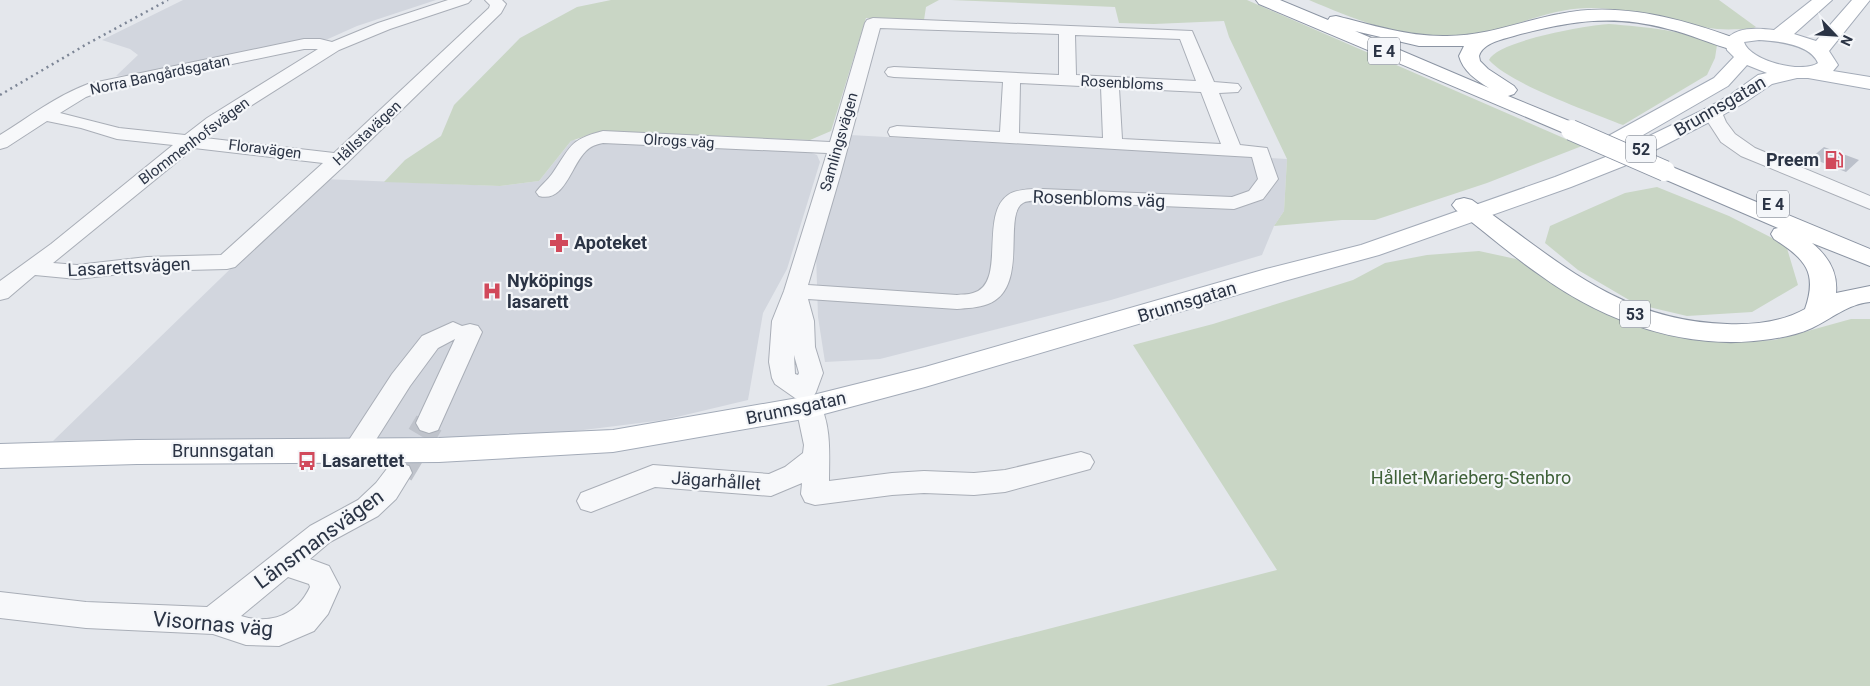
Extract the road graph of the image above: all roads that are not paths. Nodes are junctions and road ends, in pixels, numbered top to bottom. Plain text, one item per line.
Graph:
1 (463, 0) edge
2 (493, 0) edge
3 (1265, 0) edge
4 (1287, 0) edge
5 (1822, 0) edge
6 (1862, 0) edge
7 (1336, 21) junction
8 (1067, 30) junction
9 (1777, 36) junction
10 (1491, 37) junction
11 (1740, 45) junction
12 (333, 47) junction
13 (1823, 56) junction
14 (894, 72) dead end
15 (1804, 72) junction
16 (1870, 73) edge
17 (1012, 78) junction
18 (1068, 80) junction
19 (1110, 83) junction
20 (1870, 83) edge
21 (1207, 87) junction
22 (1232, 88) dead end
23 (1519, 98) junction
24 (1714, 112) junction
25 (42, 115) junction
26 (1576, 127) junction
27 (898, 132) dead end
28 (1009, 138) junction
29 (191, 140) junction
30 (0, 143) edge
31 (1114, 143) junction
32 (838, 148) junction
33 (1233, 150) junction
34 (340, 158) junction
35 (1670, 167) junction
36 (1702, 186) junction
37 (546, 192) dead end
38 (1861, 200) edge
39 (1470, 209) junction
40 (1870, 245) edge
41 (1870, 258) edge
42 (227, 262) joint
43 (30, 268) junction
44 (795, 291) junction
45 (0, 292) edge
46 (1870, 294) edge
47 (1817, 312) junction
48 (807, 399) junction
49 (429, 423) tunnel mouth
50 (0, 448) edge
51 (356, 450) junction
52 (137, 452) junction
53 (0, 456) edge
54 (816, 457) junction
55 (1081, 462) dead end
56 (399, 473) tunnel mouth
57 (591, 501) dead end
58 (284, 563) junction
59 (0, 605) edge
60 (213, 621) junction

1 - 12 street, Blommenhofsvägen
2 - 34 street, Hållstavägen
3 - 26 main road, E 4
4 - 7 main road, E 4
5 - 9 main road
6 - 13 main road, 52
7 - 10 main road
7 - 23 main road, E 4
8 - 18 street
8 - 21 street
8 - 32 street, Samlingsvägen
9 - 11 main road
9 - 13 main road
10 - 11 main road
10 - 23 main road
11 - 15 main road
11 - 39 main road, Brunnsgatan / 52
12 - 25 street, Norra Bangårdsgatan
12 - 29 street, Blommenhofsvägen
13 - 15 main road, 52
13 - 16 main road
14 - 17 street, Rosenbloms
15 - 20 main road
15 - 24 main road, Brunnsgatan / 52
17 - 18 street, Rosenbloms
17 - 28 street
18 - 19 street, Rosenbloms
19 - 21 street, Rosenbloms
19 - 31 street
21 - 22 street, Rosenbloms
21 - 33 street
23 - 26 main road, E 4
24 - 38 street
24 - 39 main road, Brunnsgatan / 52
25 - 29 street, Floravägen
25 - 30 street, Norra Bangårdsgatan
26 - 35 main road, E 4, bridge
27 - 28 street, Rosenbloms väg
28 - 31 street, Rosenbloms väg
29 - 34 street, Floravägen
29 - 43 street, Blommenhofsvägen
31 - 33 street, Rosenbloms väg
32 - 37 street, Olrogs väg
32 - 44 street, Samlingsvägen
33 - 44 street, Rosenbloms väg
34 - 42 street, Hållstavägen
35 - 36 main road, E 4
35 - 40 main road, E 4
36 - 41 main road, E 4
36 - 47 main road
39 - 47 main road, 53
39 - 48 main road, Brunnsgatan
42 - 43 street, Lasarettsvägen
43 - 45 street, Blommenhofsvägen
44 - 48 street, Samlingsvägen
46 - 47 main road
48 - 51 main road, Brunnsgatan
48 - 54 street
49 - 51 street
50 - 52 main road, Brunnsgatan
51 - 52 main road, Brunnsgatan
52 - 53 main road, Brunnsgatan
54 - 55 street
54 - 57 street, Jägarhållet
56 - 58 street, Länsmansvägen
58 - 60 street, Länsmansvägen
58 - 60 street, Visornas väg
59 - 60 street, Visornas väg

